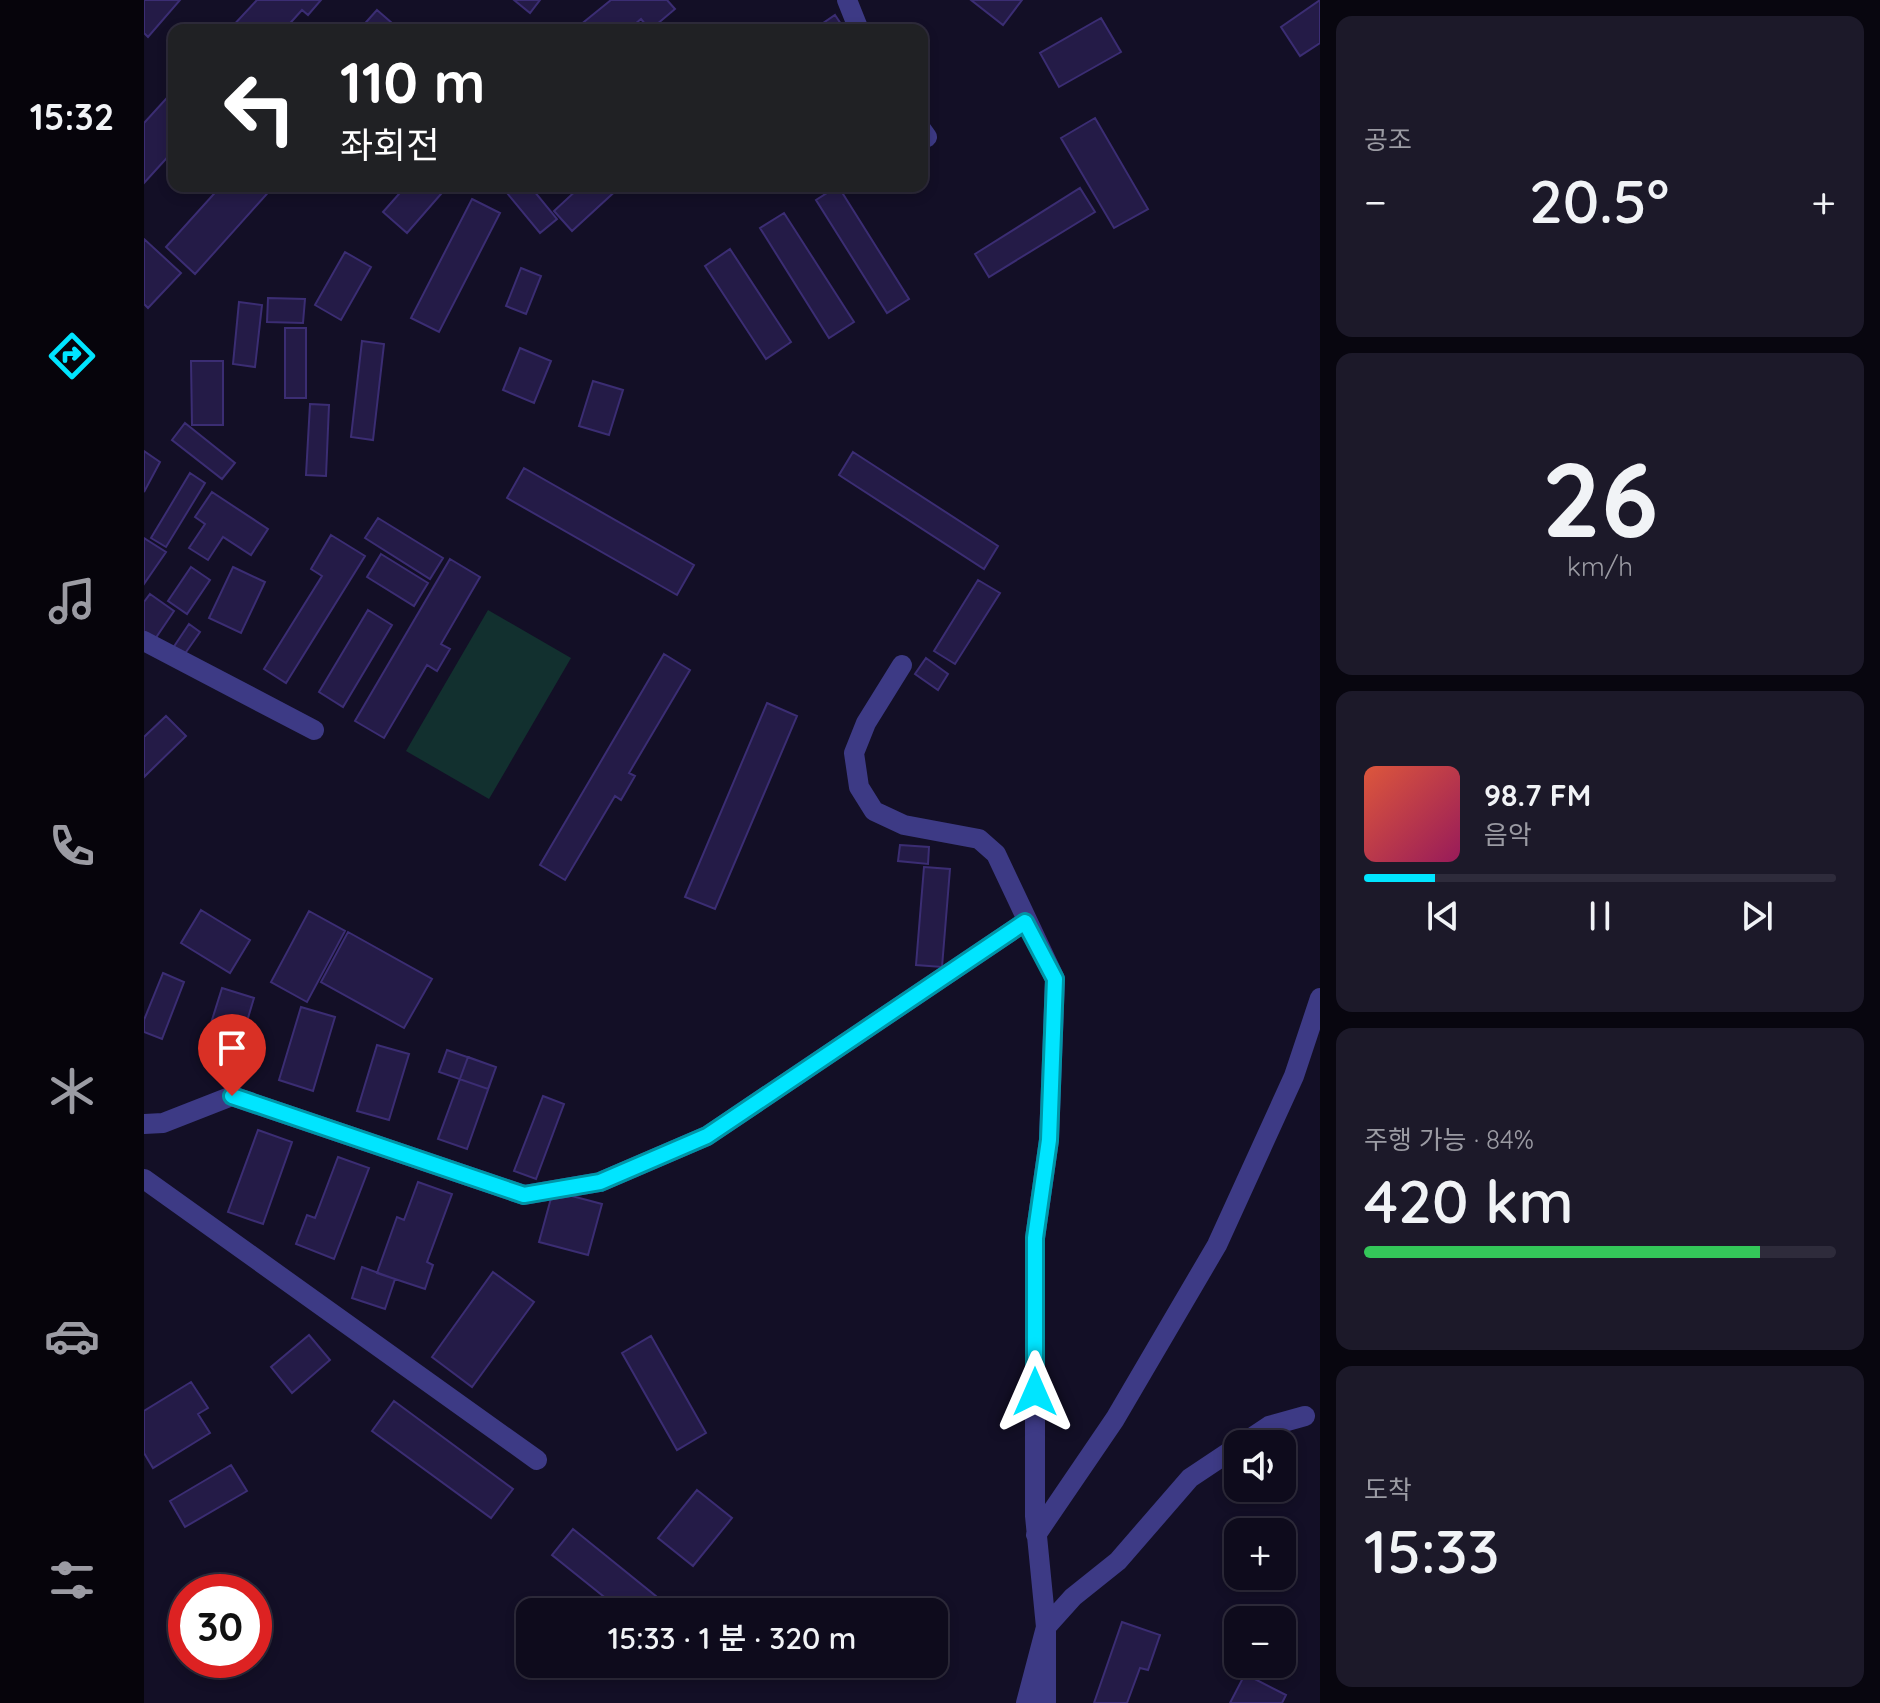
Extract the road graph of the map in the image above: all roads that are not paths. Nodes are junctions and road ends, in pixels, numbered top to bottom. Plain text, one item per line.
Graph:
1 (847, 0) edge
2 (857, 24) edge
3 (144, 641) edge
4 (902, 665) dead end
5 (314, 730) dead end
6 (1025, 922) junction
7 (1320, 998) edge
8 (144, 1124) edge
9 (144, 1179) edge
10 (1305, 1416) dead end
11 (1263, 1430) edge
12 (1224, 1456) edge
13 (537, 1460) dead end
14 (1036, 1535) junction
15 (1046, 1627) junction
16 (1026, 1703) edge
17 (1046, 1703) edge

1 - 2 street
3 - 5 street
4 - 6 street
6 - 8 street
6 - 14 street
7 - 14 street
9 - 13 street
10 - 11 street
12 - 15 street
14 - 15 street
15 - 16 street
15 - 17 street

